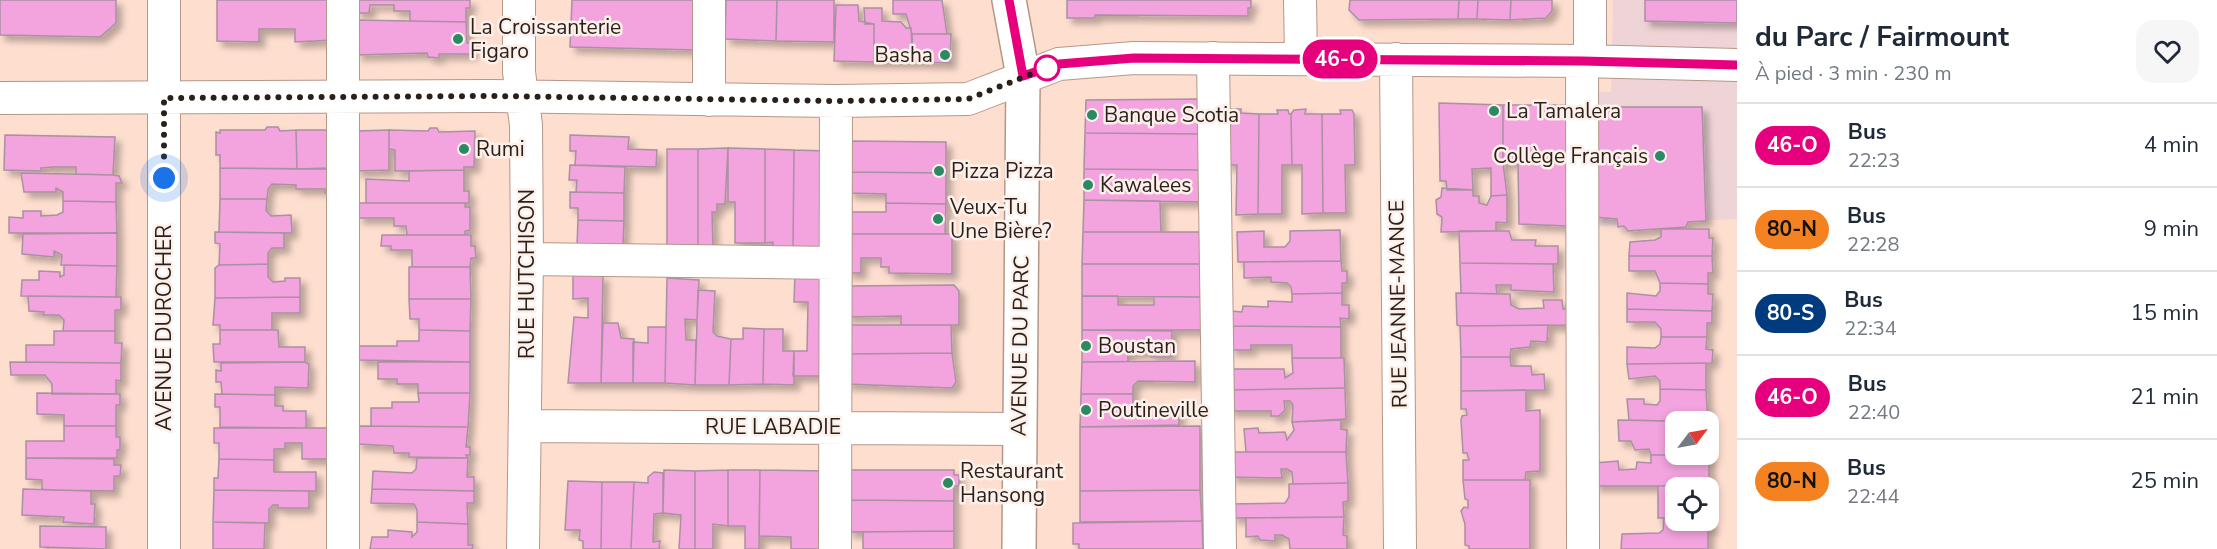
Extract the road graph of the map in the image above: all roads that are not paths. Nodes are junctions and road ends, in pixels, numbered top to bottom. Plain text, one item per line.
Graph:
1 (164, 0) edge
2 (343, 0) edge
3 (519, 0) edge
4 (709, 0) edge
5 (1009, 0) edge
6 (1300, 0) edge
7 (1590, 0) edge
8 (1213, 58) junction
9 (1301, 58) junction
10 (1396, 60) junction
11 (1586, 61) junction
12 (1737, 65) edge
13 (1023, 76) junction
14 (343, 96) junction
15 (0, 98) edge
16 (164, 98) junction
17 (522, 98) junction
18 (709, 100) junction
19 (836, 101) junction
20 (527, 259) junction
21 (835, 263) junction
22 (526, 426) junction
23 (835, 428) junction
24 (1019, 429) junction
25 (164, 549) edge
26 (343, 549) edge
27 (523, 549) edge
28 (835, 549) edge
29 (1019, 549) edge
30 (1220, 549) edge
31 (1400, 549) edge
32 (1583, 549) edge

1 - 16 street, AVENUE DUROCHER
2 - 14 street
3 - 17 street, RUE HUTCHISON
4 - 18 street
5 - 13 main road, AVENUE DU PARC
6 - 9 street
7 - 11 street
8 - 9 street
8 - 13 street
8 - 30 street
9 - 10 street
10 - 11 street
10 - 31 street, RUE JEANNE-MANCE
11 - 12 street
11 - 32 street
13 - 19 street
13 - 24 main road, AVENUE DU PARC
14 - 16 street
14 - 17 street
14 - 26 street
15 - 16 street
16 - 25 street, AVENUE DUROCHER
17 - 18 street
17 - 20 street, RUE HUTCHISON
18 - 19 street
19 - 21 street
20 - 21 street
20 - 22 street, RUE HUTCHISON
21 - 23 street
22 - 23 street, RUE LABADIE
22 - 27 street, RUE HUTCHISON
23 - 24 street, RUE LABADIE
23 - 28 street
24 - 29 main road, AVENUE DU PARC

